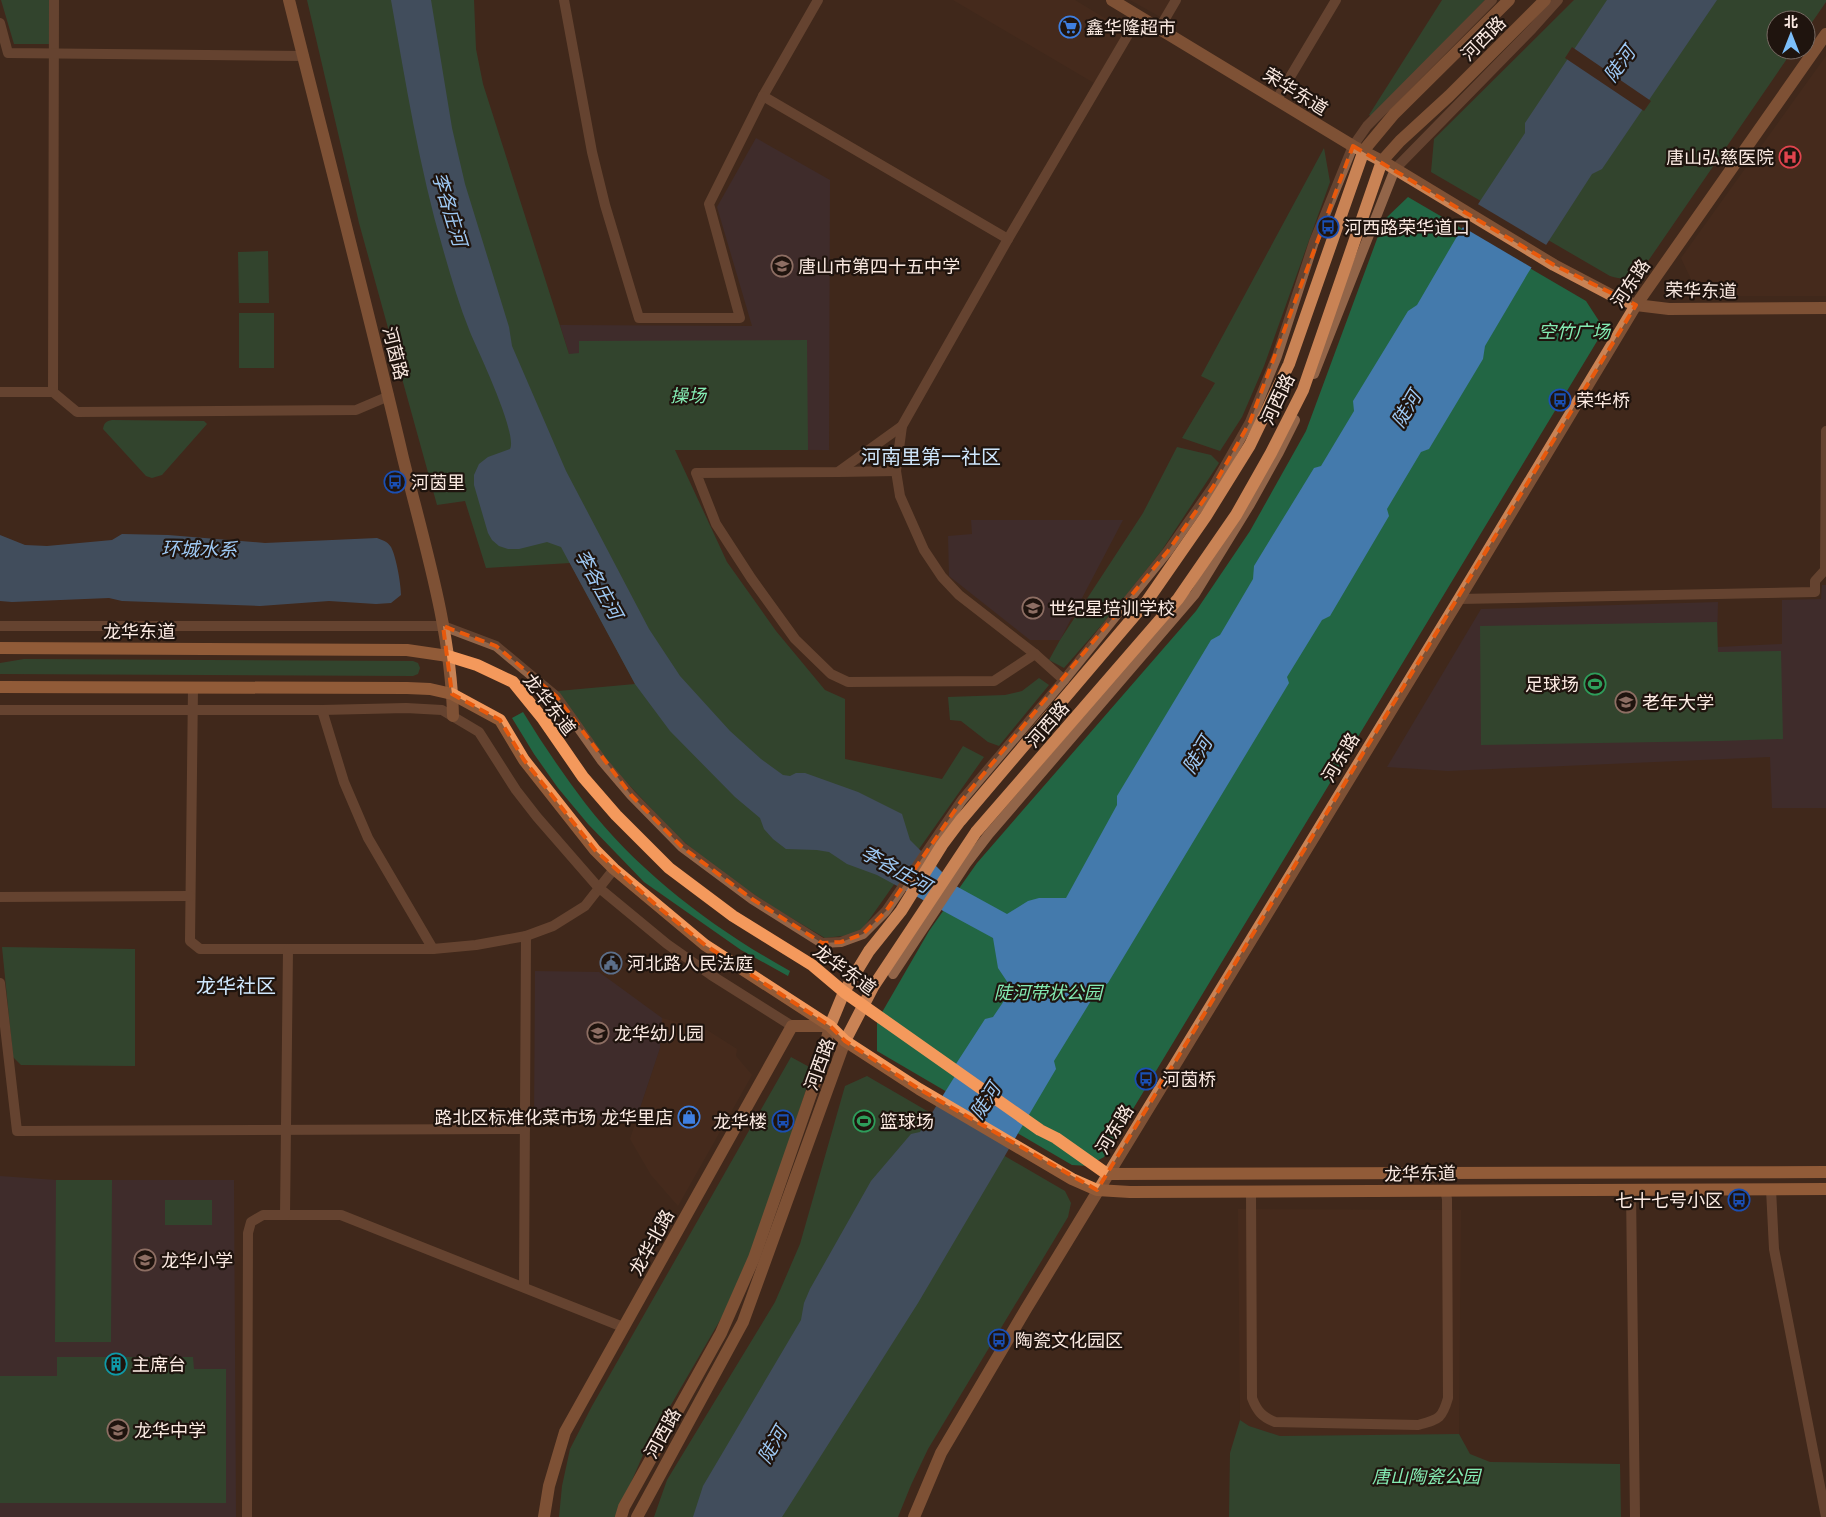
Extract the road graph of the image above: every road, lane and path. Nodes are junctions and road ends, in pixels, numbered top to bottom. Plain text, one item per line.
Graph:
1 (54, 0) edge
2 (289, 0) edge
3 (564, 0) edge
4 (818, 0) edge
5 (1112, 0) edge
6 (1176, 0) edge
7 (1336, 0) edge
8 (1492, 0) edge
9 (1509, 0) edge
10 (1545, 0) edge
11 (1558, 0) edge
12 (1139, 16) junction
13 (0, 24) edge
14 (1159, 29) junction
15 (1826, 34) edge
16 (54, 54) junction
17 (303, 56) junction
18 (763, 96) junction
19 (1277, 99) junction
20 (1358, 148) junction
21 (1382, 161) junction
22 (1395, 169) junction
23 (1008, 239) junction
24 (1636, 305) junction
25 (1826, 308) edge
26 (0, 392) edge
27 (53, 392) junction
28 (389, 396) junction
29 (902, 426) junction
30 (1826, 431) edge
31 (896, 471) junction
32 (838, 472) junction
33 (1459, 599) junction
34 (0, 626) edge
35 (443, 626) junction
36 (0, 648) edge
37 (1035, 654) junction
38 (448, 656) junction
39 (1064, 680) junction
40 (0, 687) edge
41 (193, 688) junction
42 (452, 694) junction
43 (0, 710) edge
44 (193, 710) junction
45 (322, 710) junction
46 (453, 716) junction
47 (937, 845) junction
48 (962, 862) junction
49 (614, 869) junction
50 (598, 887) junction
51 (190, 896) junction
52 (0, 897) edge
53 (922, 920) junction
54 (526, 936) junction
55 (288, 949) junction
56 (433, 949) junction
57 (894, 974) dead end
58 (0, 983) edge
59 (844, 992) junction
60 (864, 1005) junction
61 (792, 1026) junction
62 (830, 1026) junction
63 (846, 1041) junction
64 (286, 1129) junction
65 (525, 1129) junction
66 (1826, 1172) edge
67 (1107, 1174) junction
68 (1771, 1189) junction
69 (1826, 1189) edge
70 (1097, 1190) junction
71 (1445, 1190) junction
72 (1631, 1190) junction
73 (1251, 1192) junction
74 (285, 1216) junction
75 (524, 1287) junction
76 (623, 1327) junction
77 (247, 1517) edge
78 (544, 1517) edge
79 (621, 1517) edge
80 (637, 1517) edge
81 (914, 1517) edge
82 (1635, 1517) edge
83 (1826, 1517) edge

1 - 16 street
2 - 17 street, 河茵路
3 - 18 street
4 - 18 street
5 - 12 street, 荣华东道
6 - 14 street
7 - 19 street
8 - 20 street
9 - 20 street, 河西路
10 - 21 street, 河西路
11 - 22 street
12 - 14 street, 荣华东道
12 - 23 street
13 - 16 street
14 - 19 street, 荣华东道
15 - 24 street, 河东路
16 - 17 street
16 - 27 street
17 - 28 street, 河茵路
18 - 23 street
19 - 20 street, 荣华东道
20 - 21 street, 荣华东道
20 - 39 street
20 - 47 street, 河西路
21 - 22 street, 荣华东道
21 - 48 street, 河西路
22 - 24 street, 荣华东道
22 - 48 street
23 - 29 street
24 - 25 street, 荣华东道
24 - 33 street, 河东路
26 - 27 street
27 - 28 street
28 - 35 street, 河茵路
29 - 31 street
29 - 32 street
30 - 33 street
31 - 32 street
31 - 37 street
32 - 37 street
33 - 67 street, 河东路
34 - 35 street
35 - 38 street, 河茵路
35 - 47 street
36 - 38 main road, 龙华东道
37 - 39 street
38 - 42 street, 河茵路
38 - 59 main road, 龙华东道
39 - 47 street
40 - 41 main road
41 - 42 main road
41 - 44 street
42 - 46 street, 河茵路
42 - 49 main road
43 - 44 street
44 - 45 street
44 - 51 street
45 - 46 street
45 - 56 street
46 - 50 street
47 - 59 street, 河西路
48 - 53 street, 河西路
49 - 50 street
49 - 62 main road
50 - 54 street
50 - 61 street
51 - 52 street
51 - 55 street
53 - 57 street
53 - 60 street, 河西路
54 - 56 street
54 - 65 street
55 - 56 street
55 - 64 street
58 - 64 street
59 - 60 main road, 龙华东道
59 - 62 street, 河西路
60 - 63 street, 河西路
60 - 67 main road, 龙华东道
61 - 62 street
61 - 76 street, 龙华北路
62 - 63 main road
62 - 79 street, 河西路
63 - 70 main road, 龙华东道
63 - 80 street, 河西路
64 - 65 street
64 - 74 street
65 - 75 street
66 - 67 main road, 龙华东道
67 - 70 street, 河东路
68 - 69 main road, 龙华东道
68 - 72 main road, 龙华东道
68 - 83 street
70 - 73 main road, 龙华东道
70 - 81 street, 河东路
71 - 72 main road, 龙华东道
71 - 73 main road, 龙华东道
71 - 73 street
72 - 82 street
74 - 75 street
74 - 77 street
75 - 76 street
76 - 78 street, 龙华北路

